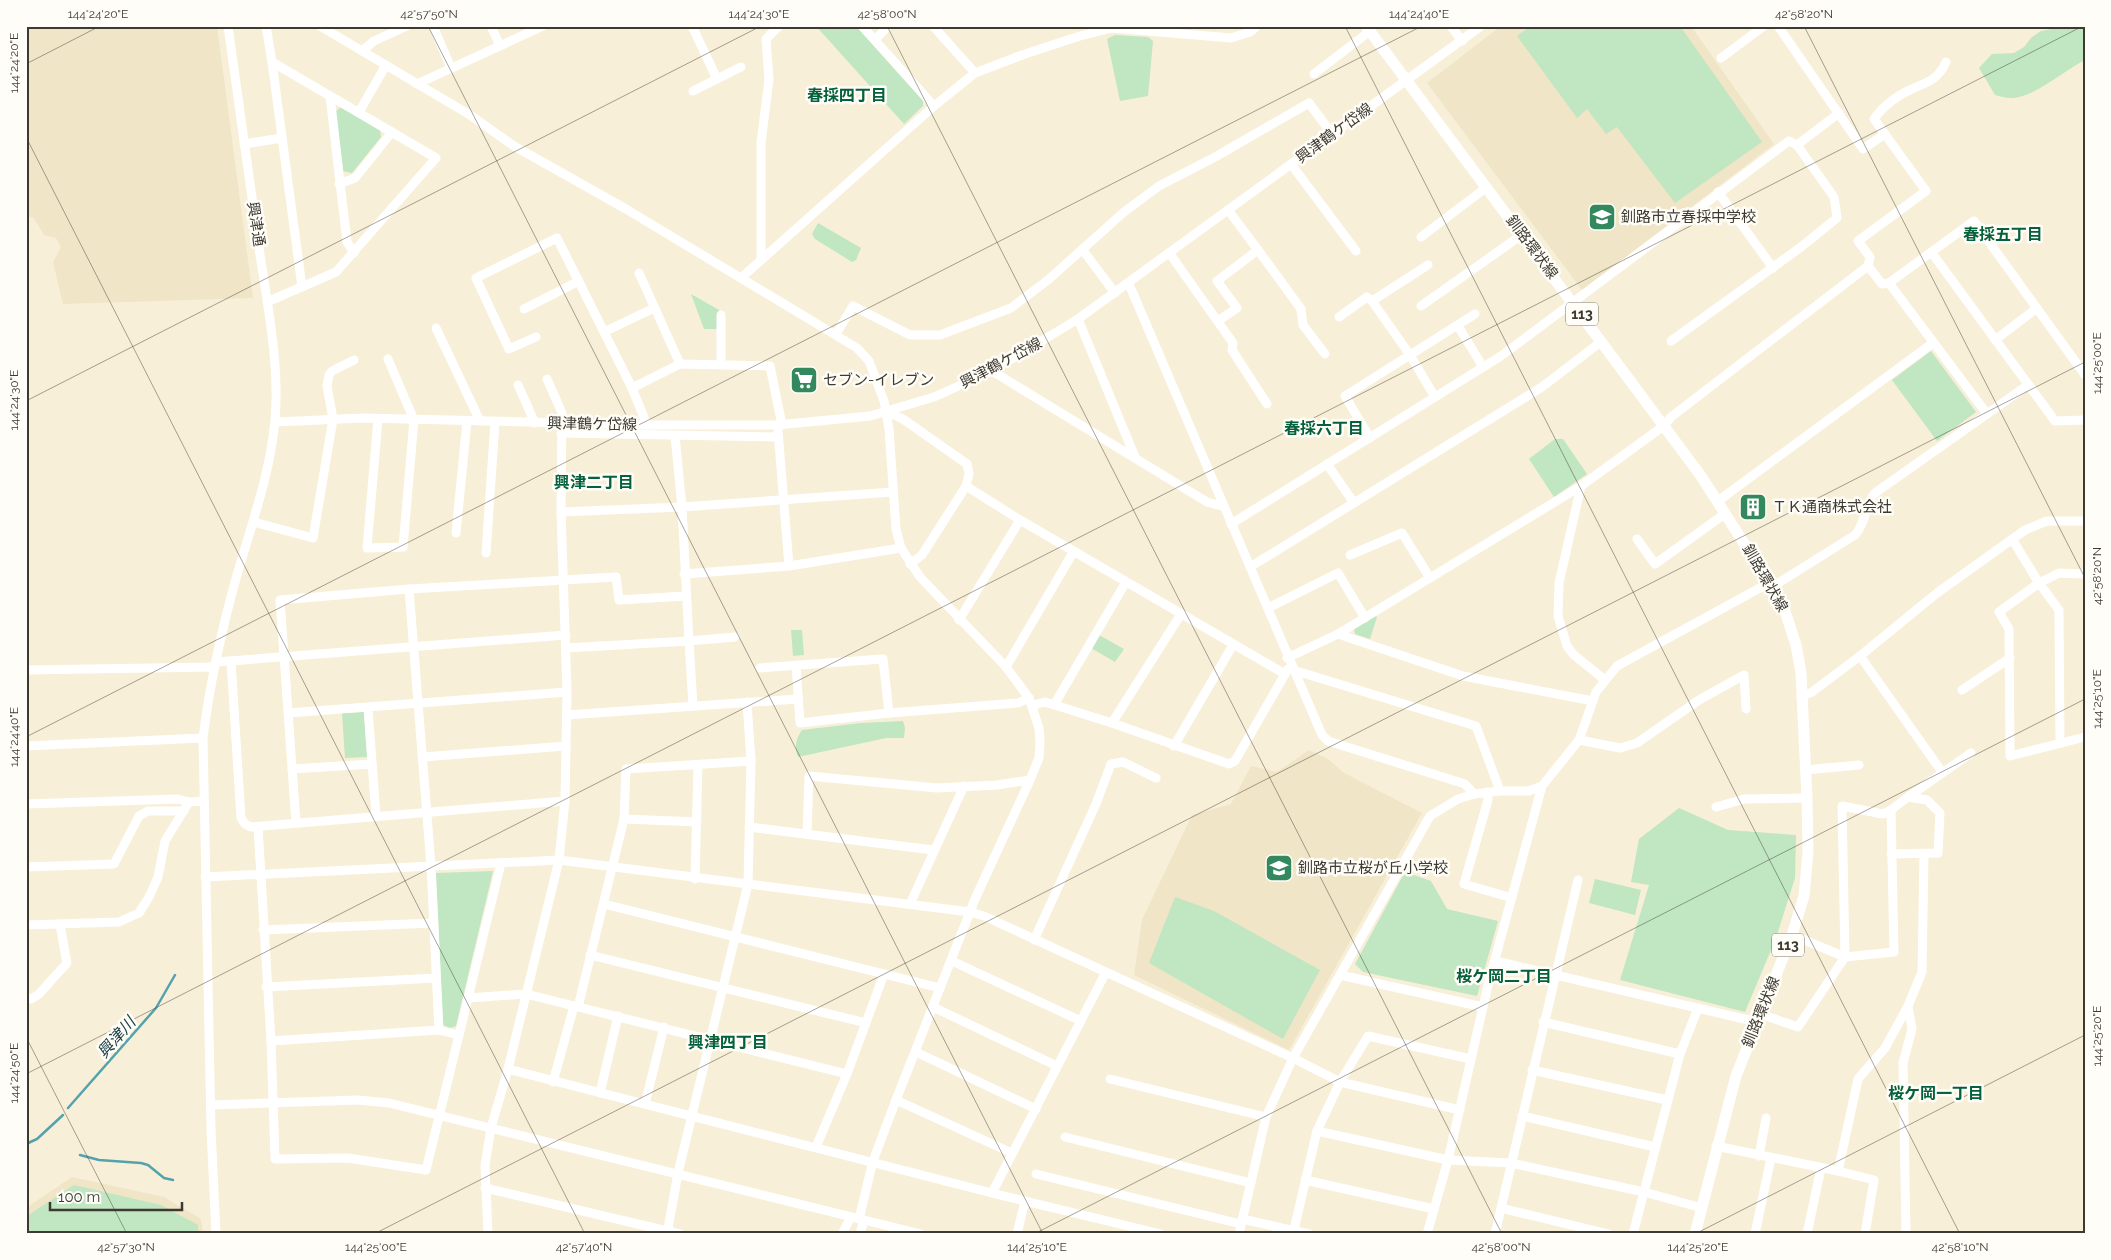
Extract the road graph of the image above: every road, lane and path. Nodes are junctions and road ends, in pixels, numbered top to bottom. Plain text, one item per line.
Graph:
1 (228, 26) edge
2 (266, 26) edge
3 (320, 26) edge
4 (407, 26) edge
5 (433, 26) edge
6 (491, 26) edge
7 (692, 26) edge
8 (779, 26) edge
9 (862, 26) edge
10 (888, 26) edge
11 (933, 26) edge
12 (1257, 26) edge
13 (1451, 26) edge
14 (1482, 26) edge
15 (1764, 26) edge
16 (1778, 26) edge
17 (540, 27) edge
18 (1112, 27) edge
19 (1368, 29) edge
20 (875, 40) junction
21 (1462, 41) junction
22 (500, 46) junction
23 (362, 51) junction
24 (1721, 58) dead end
25 (272, 62) junction
26 (1946, 62) dead end
27 (386, 65) junction
28 (741, 67) dead end
29 (451, 68) junction
30 (975, 73) junction
31 (1314, 74) dead end
32 (717, 79) junction
33 (1408, 81) junction
34 (417, 84) junction
35 (693, 91) dead end
36 (330, 96) junction
37 (934, 106) junction
38 (359, 112) junction
39 (1839, 113) junction
40 (392, 132) junction
41 (1332, 134) junction
42 (1885, 134) junction
43 (282, 138) junction
44 (244, 144) junction
45 (1797, 145) junction
46 (1291, 164) junction
47 (339, 184) junction
48 (1488, 187) junction
49 (1718, 192) junction
50 (1228, 210) junction
51 (1523, 234) junction
52 (1421, 237) dead end
53 (1082, 249) junction
54 (1258, 250) junction
55 (1356, 252) dead end
56 (354, 253) junction
57 (1932, 253) junction
58 (1170, 254) junction
59 (761, 260) junction
60 (1428, 265) dead end
61 (1868, 266) junction
62 (1773, 268) junction
63 (639, 273) dead end
64 (742, 278) junction
65 (580, 281) junction
66 (1890, 283) junction
67 (1128, 284) junction
68 (302, 287) junction
69 (1115, 293) junction
70 (1372, 301) junction
71 (268, 302) junction
72 (1574, 303) junction
73 (1422, 306) dead end
74 (524, 308) dead end
75 (654, 308) junction
76 (2037, 308) junction
77 (1475, 314) dead end
78 (721, 315) dead end
79 (1339, 317) dead end
80 (1078, 319) junction
81 (1218, 321) junction
82 (1458, 326) junction
83 (436, 328) dead end
84 (604, 332) junction
85 (836, 334) junction
86 (536, 337) dead end
87 (1996, 340) junction
88 (1671, 341) dead end
89 (1602, 342) junction
90 (1933, 343) junction
91 (1325, 354) dead end
92 (1410, 355) junction
93 (388, 359) dead end
94 (354, 360) dead end
95 (680, 364) junction
96 (721, 364) junction
97 (1483, 367) junction
98 (992, 371) junction
99 (2085, 375) edge
100 (547, 379) dead end
101 (518, 385) dead end
102 (2028, 385) junction
103 (632, 388) junction
104 (1435, 396) junction
105 (1267, 404) dead end
106 (887, 412) junction
107 (1987, 414) junction
108 (333, 419) junction
109 (378, 419) junction
110 (414, 420) junction
111 (2085, 420) edge
112 (467, 421) junction
113 (275, 422) junction
114 (480, 422) junction
115 (495, 422) junction
116 (535, 423) junction
117 (647, 425) junction
118 (779, 425) junction
119 (1665, 425) junction
120 (561, 428) junction
121 (675, 436) junction
122 (778, 437) junction
123 (1370, 438) junction
124 (1135, 457) junction
125 (1327, 464) junction
126 (966, 486) junction
127 (1582, 486) junction
128 (893, 492) junction
129 (783, 500) junction
130 (1718, 501) junction
131 (1354, 503) junction
132 (1222, 506) junction
133 (682, 507) junction
134 (561, 512) junction
135 (1726, 513) junction
136 (1020, 520) junction
137 (2085, 521) edge
138 (254, 522) junction
139 (1231, 524) junction
140 (456, 533) dead end
141 (2012, 538) junction
142 (1637, 539) dead end
143 (901, 548) junction
144 (1074, 551) junction
145 (486, 553) dead end
146 (1350, 555) dead end
147 (910, 564) junction
148 (789, 566) junction
149 (1250, 567) junction
150 (684, 574) junction
151 (2085, 574) edge
152 (1430, 578) junction
153 (563, 579) junction
154 (1126, 582) junction
155 (2039, 583) junction
156 (1770, 585) junction
157 (409, 589) junction
158 (686, 596) junction
159 (1268, 608) junction
160 (1181, 614) junction
161 (1365, 618) junction
162 (959, 620) junction
163 (1338, 634) junction
164 (566, 635) junction
165 (735, 637) dead end
166 (689, 641) junction
167 (1233, 645) junction
168 (415, 648) junction
169 (566, 648) junction
170 (1860, 656) junction
171 (284, 657) junction
172 (2010, 658) junction
173 (231, 661) junction
174 (215, 664) junction
175 (796, 665) junction
176 (1006, 667) junction
177 (1289, 667) junction
178 (760, 668) dead end
179 (26, 670) edge
180 (1604, 680) junction
181 (1962, 690) dead end
182 (567, 692) junction
183 (1801, 697) junction
184 (798, 699) junction
185 (1593, 701) junction
186 (746, 702) junction
187 (1031, 702) junction
188 (418, 704) junction
189 (1054, 705) junction
190 (693, 706) junction
191 (368, 708) junction
192 (1746, 709) dead end
193 (889, 713) junction
194 (288, 714) junction
195 (567, 715) junction
196 (1112, 723) junction
197 (2085, 737) edge
198 (203, 738) junction
199 (1579, 740) junction
200 (2060, 743) junction
201 (26, 746) edge
202 (566, 746) junction
203 (1174, 746) junction
204 (1970, 753) dead end
205 (422, 757) junction
206 (750, 761) junction
207 (372, 764) junction
208 (1858, 765) dead end
209 (698, 766) junction
210 (292, 769) junction
211 (1805, 770) junction
212 (1942, 772) junction
213 (1156, 778) dead end
214 (1030, 780) junction
215 (964, 786) junction
216 (1542, 786) junction
217 (1500, 791) junction
218 (1488, 792) junction
219 (1474, 794) junction
220 (1908, 797) junction
221 (1807, 798) junction
222 (565, 801) junction
223 (189, 802) junction
224 (204, 802) junction
225 (26, 804) edge
226 (1716, 807) dead end
227 (1891, 810) junction
228 (184, 811) junction
229 (427, 812) junction
230 (376, 816) junction
231 (624, 819) junction
232 (697, 822) junction
233 (296, 823) junction
234 (258, 827) junction
235 (749, 827) junction
236 (807, 834) junction
237 (933, 850) junction
238 (1891, 854) junction
239 (1924, 854) junction
240 (560, 860) junction
241 (501, 862) junction
242 (431, 866) junction
243 (26, 867) edge
244 (613, 867) junction
245 (260, 874) junction
246 (205, 877) junction
247 (695, 878) junction
248 (1578, 880) dead end
249 (748, 884) junction
250 (1512, 898) junction
251 (604, 904) junction
252 (910, 904) junction
253 (970, 912) junction
254 (433, 923) junction
255 (26, 925) edge
256 (60, 925) junction
257 (264, 930) junction
258 (1792, 935) junction
259 (736, 936) junction
260 (1034, 940) junction
261 (590, 955) junction
262 (1845, 957) junction
263 (952, 961) junction
264 (1496, 961) junction
265 (1106, 972) junction
266 (884, 974) junction
267 (1340, 975) junction
268 (1555, 975) junction
269 (436, 978) junction
270 (266, 987) junction
271 (724, 988) junction
272 (940, 988) junction
273 (526, 994) junction
274 (26, 997) edge
275 (468, 998) junction
276 (576, 1006) junction
277 (1908, 1006) junction
278 (933, 1007) junction
279 (1483, 1007) junction
280 (1698, 1008) junction
281 (618, 1016) junction
282 (1758, 1018) junction
283 (1081, 1021) junction
284 (1543, 1022) junction
285 (866, 1023) junction
286 (664, 1028) junction
287 (438, 1030) junction
288 (459, 1035) junction
289 (710, 1039) junction
290 (270, 1041) junction
291 (916, 1052) junction
292 (1680, 1054) junction
293 (1293, 1058) junction
294 (1471, 1059) junction
295 (1057, 1066) junction
296 (508, 1069) junction
297 (1532, 1070) junction
298 (847, 1074) junction
299 (1110, 1079) dead end
300 (553, 1082) junction
301 (1340, 1082) junction
302 (600, 1093) junction
303 (896, 1100) junction
304 (1667, 1100) junction
305 (272, 1104) junction
306 (645, 1104) junction
307 (211, 1105) junction
308 (1036, 1109) junction
309 (1460, 1110) junction
310 (440, 1114) junction
311 (692, 1115) junction
312 (1522, 1116) junction
313 (1266, 1117) junction
314 (1766, 1118) dead end
315 (491, 1128) junction
316 (1317, 1131) junction
317 (1065, 1137) dead end
318 (1716, 1146) junction
319 (816, 1147) junction
320 (1655, 1147) junction
321 (1012, 1153) junction
322 (1759, 1156) junction
323 (1772, 1158) junction
324 (1448, 1160) junction
325 (873, 1161) junction
326 (1511, 1162) junction
327 (1821, 1168) junction
328 (1838, 1171) junction
329 (678, 1173) junction
330 (1036, 1174) dead end
331 (1305, 1180) junction
332 (1251, 1182) junction
333 (485, 1188) junction
334 (1644, 1192) junction
335 (992, 1193) junction
336 (1025, 1201) junction
337 (1501, 1208) junction
338 (1702, 1208) junction
339 (1434, 1209) junction
340 (858, 1219) junction
341 (1242, 1221) junction
342 (667, 1232) edge
343 (1293, 1232) edge
344 (216, 1234) edge
345 (488, 1234) edge
346 (680, 1234) edge
347 (842, 1234) edge
348 (860, 1234) edge
349 (921, 1234) edge
350 (1017, 1234) edge
351 (1161, 1234) edge
352 (1239, 1234) edge
353 (1309, 1234) edge
354 (1427, 1234) edge
355 (1495, 1234) edge
356 (1609, 1234) edge
357 (1633, 1234) edge
358 (1695, 1234) edge
359 (1755, 1234) edge
360 (1807, 1234) edge
361 (1864, 1234) edge
362 (1906, 1234) edge

1 - 44 street, 興津通
2 - 25 street
3 - 23 street
4 - 23 street
5 - 29 street
6 - 22 street
7 - 32 street
8 - 59 street
9 - 20 street
10 - 20 street
11 - 30 street
12 - 18 street
13 - 21 street
14 - 21 street, 興津鶴ケ岱線
15 - 24 street
16 - 39 street
17 - 22 street
18 - 30 street
19 - 31 street
19 - 33 main road, 釧路環状線 / 113
20 - 37 street
21 - 33 street, 興津鶴ケ岱線
22 - 29 street
23 - 27 street
25 - 36 street
25 - 43 street
26 - 42 street
27 - 34 street
27 - 38 street
28 - 32 street
29 - 34 street
30 - 37 street
32 - 35 street
33 - 41 street, 興津鶴ケ岱線
33 - 48 main road, 釧路環状線 / 113
34 - 64 street
36 - 38 street
36 - 47 street
37 - 59 street
38 - 40 street
39 - 42 street
39 - 45 street
40 - 47 street
40 - 56 street
41 - 46 street, 興津鶴ケ岱線
41 - 53 street
42 - 61 street
43 - 44 street
43 - 68 street
44 - 71 street, 興津通
45 - 49 street
45 - 62 street
46 - 50 street, 興津鶴ケ岱線
46 - 55 street
47 - 56 street
48 - 51 main road, 釧路環状線 / 113
48 - 52 street
49 - 62 street
49 - 72 street
50 - 54 street
50 - 58 street, 興津鶴ケ岱線
51 - 72 main road, 釧路環状線 / 113
51 - 73 street
53 - 69 street
53 - 85 street
54 - 81 street
54 - 91 street
56 - 68 street
57 - 66 street
57 - 76 street
57 - 87 street
58 - 67 street, 興津鶴ケ岱線
58 - 81 street
59 - 64 street
60 - 70 street
61 - 66 street
61 - 119 street
62 - 88 street
63 - 75 street
64 - 85 street
65 - 74 street
65 - 84 street
65 - 86 street
66 - 90 street
67 - 69 street, 興津鶴ケ岱線
67 - 132 street
68 - 71 street
69 - 80 street, 興津鶴ケ岱線
70 - 79 street
70 - 92 street
71 - 113 street, 興津通
72 - 89 main road, 釧路環状線 / 113
72 - 97 street
75 - 84 street
75 - 95 street
76 - 87 street
76 - 99 street
77 - 82 street
78 - 96 street
80 - 98 street, 興津鶴ケ岱線
80 - 124 street
81 - 105 street
82 - 92 street
82 - 97 street
83 - 114 street
84 - 103 street
85 - 106 street
87 - 102 street
89 - 119 main road, 釧路環状線 / 113
89 - 131 street
90 - 107 street
90 - 130 street
92 - 104 street
92 - 123 street
93 - 110 street
94 - 108 street
95 - 96 street
95 - 103 street
96 - 118 street
97 - 104 street
98 - 106 street, 興津鶴ケ岱線
98 - 124 street
100 - 120 street
101 - 116 street
102 - 107 street
102 - 111 street
103 - 117 street
104 - 123 street
106 - 118 street, 興津鶴ケ岱線
106 - 126 street
106 - 128 street
107 - 156 street
108 - 109 street, 興津鶴ケ岱線
108 - 113 street, 興津鶴ケ岱線
108 - 138 street
109 - 110 street, 興津鶴ケ岱線
109 - 110 street
110 - 112 street, 興津鶴ケ岱線
112 - 114 street, 興津鶴ケ岱線
112 - 140 street
113 - 138 street, 興津通
114 - 115 street, 興津鶴ケ岱線
115 - 116 street, 興津鶴ケ岱線
115 - 145 street
116 - 120 street, 興津鶴ケ岱線
117 - 118 street, 興津鶴ケ岱線
117 - 120 street, 興津鶴ケ岱線
118 - 122 street
119 - 127 street
119 - 130 main road, 釧路環状線 / 113
120 - 121 street
120 - 134 street
121 - 122 street
121 - 133 street
122 - 129 street
123 - 125 street
124 - 132 street
125 - 131 street
125 - 139 street
126 - 136 street
126 - 147 street
127 - 152 street
127 - 180 street
128 - 129 street
128 - 143 street
129 - 133 street
129 - 148 street
130 - 135 main road, 釧路環状線 / 113
131 - 149 street
132 - 139 street
133 - 134 street
133 - 150 street
134 - 153 street
135 - 142 street
135 - 156 main road, 釧路環状線 / 113
136 - 144 street
136 - 162 street
137 - 141 street
138 - 174 street, 興津通
139 - 149 street
141 - 155 street
141 - 170 street
143 - 147 street
143 - 148 street
144 - 154 street
144 - 176 street
146 - 152 street
147 - 162 street
148 - 150 street
149 - 159 street
150 - 158 street
151 - 155 street
152 - 161 street
153 - 157 street
153 - 158 street
153 - 164 street
154 - 160 street
154 - 189 street
155 - 172 street
155 - 200 street
156 - 180 street
156 - 183 main road, 釧路環状線 / 113
157 - 168 street
157 - 171 street
158 - 166 street
159 - 161 street
159 - 177 street
160 - 167 street
160 - 196 street
161 - 163 street
162 - 176 street
163 - 177 street
163 - 185 street
164 - 168 street
164 - 169 street
165 - 166 street
166 - 169 street
166 - 190 street
167 - 177 street
167 - 203 street
168 - 171 street
168 - 188 street
169 - 182 street
170 - 183 street
170 - 212 street
171 - 173 street
171 - 194 street
172 - 181 street
172 - 200 street
173 - 174 street
173 - 234 street
174 - 179 street
174 - 198 street, 興津通
175 - 178 street
175 - 184 street
175 - 193 street
176 - 187 street
177 - 203 street
177 - 217 street
177 - 219 street
180 - 185 street
182 - 188 street
182 - 195 street
183 - 211 main road, 釧路環状線 / 113
184 - 186 street
184 - 193 street
185 - 199 street
186 - 190 street
186 - 206 street
187 - 189 street
187 - 193 street
187 - 214 street
188 - 191 street
188 - 205 street
189 - 196 street
190 - 195 street
191 - 194 street
191 - 207 street
192 - 199 street
194 - 210 street
195 - 202 street
196 - 203 street
197 - 200 street
198 - 201 street
198 - 224 street, 興津通
199 - 216 street
202 - 205 street
202 - 222 street
204 - 212 street
205 - 229 street
206 - 209 street
206 - 235 street
207 - 210 street
207 - 230 street
208 - 211 street
209 - 231 street
209 - 232 street
210 - 233 street
211 - 221 main road, 釧路環状線 / 113
212 - 220 street
213 - 260 street
214 - 215 street
214 - 253 street
215 - 236 street
215 - 237 street
216 - 217 street
216 - 250 street
217 - 218 street
218 - 219 street
218 - 250 street
219 - 267 street
220 - 227 street
220 - 239 street
221 - 226 street
221 - 258 main road, 釧路環状線 / 113
222 - 229 street
222 - 240 street
223 - 224 street
223 - 225 street
223 - 228 street
224 - 246 street, 興津通
227 - 238 street
227 - 262 street
228 - 243 street
228 - 256 street
229 - 230 street
229 - 242 street
230 - 233 street
231 - 232 street
231 - 244 street
232 - 247 street
233 - 234 street
234 - 245 street
235 - 236 street
235 - 249 street
236 - 237 street
237 - 252 street
238 - 239 street
238 - 262 street
239 - 277 street
240 - 241 street
240 - 244 street
240 - 273 street
241 - 242 street
241 - 275 street
242 - 245 street
242 - 254 street
244 - 247 street
244 - 251 street
245 - 246 street
245 - 257 street
246 - 307 street, 興津通
247 - 249 street
248 - 268 street
249 - 252 street
249 - 259 street
250 - 264 street
251 - 259 street
251 - 261 street
252 - 253 street
253 - 260 street
253 - 263 street
254 - 257 street
254 - 269 street
255 - 256 street
256 - 274 street
257 - 270 street
258 - 262 street
258 - 282 main road, 釧路環状線 / 113
259 - 266 street
259 - 271 street
260 - 265 street
261 - 271 street
261 - 276 street
262 - 282 street
263 - 272 street
263 - 283 street
264 - 268 street
264 - 279 street
265 - 283 street
265 - 293 street
266 - 272 street
266 - 285 street
267 - 279 street
267 - 293 street
268 - 280 street
268 - 284 street
269 - 270 street
269 - 287 street
270 - 290 street
271 - 285 street
271 - 289 street
272 - 278 street
273 - 275 street
273 - 276 street
273 - 296 street
275 - 288 street
276 - 281 street
276 - 300 street
277 - 328 street
277 - 362 street
278 - 291 street
278 - 295 street
279 - 294 street
280 - 282 street
280 - 292 street
281 - 286 street
281 - 302 street
282 - 318 main road, 釧路環状線 / 113
283 - 295 street
284 - 292 street
284 - 297 street
285 - 298 street
286 - 289 street
286 - 306 street
287 - 288 street
287 - 290 street
288 - 310 street
289 - 298 street
289 - 311 street
290 - 305 street
291 - 303 street
291 - 308 street
292 - 304 street
293 - 301 street
293 - 313 street
294 - 301 street
294 - 309 street
295 - 308 street
296 - 300 street
296 - 315 street
297 - 304 street
297 - 312 street
298 - 319 street
299 - 313 street
300 - 302 street
301 - 309 street
301 - 316 street
302 - 306 street
303 - 321 street
303 - 325 street
304 - 320 street
305 - 307 street
305 - 310 street
305 - 310 street
306 - 311 street
307 - 344 street, 興津通
308 - 321 street
309 - 324 street
310 - 315 street
311 - 319 street
311 - 329 street
312 - 320 street
312 - 326 street
313 - 332 street
314 - 322 street
315 - 329 street
315 - 333 street
316 - 324 street
316 - 331 street
317 - 332 street
318 - 322 street
318 - 338 main road, 釧路環状線 / 113
319 - 325 street
320 - 334 street
321 - 335 street
322 - 323 street
323 - 327 street
323 - 359 street
324 - 326 street
324 - 339 street
325 - 335 street
325 - 340 street
326 - 334 street
326 - 337 street
327 - 328 street
327 - 360 street
328 - 361 street
329 - 340 street
329 - 342 street
330 - 341 street
331 - 339 street
331 - 343 street
332 - 341 street
333 - 342 street
333 - 345 street
334 - 338 street
334 - 357 street
335 - 336 street
336 - 350 street
336 - 351 street
337 - 355 street
337 - 356 street
338 - 358 main road, 釧路環状線 / 113
339 - 354 street
340 - 347 street
340 - 348 street
340 - 349 street
341 - 343 street
341 - 352 street
342 - 346 street
343 - 353 street

